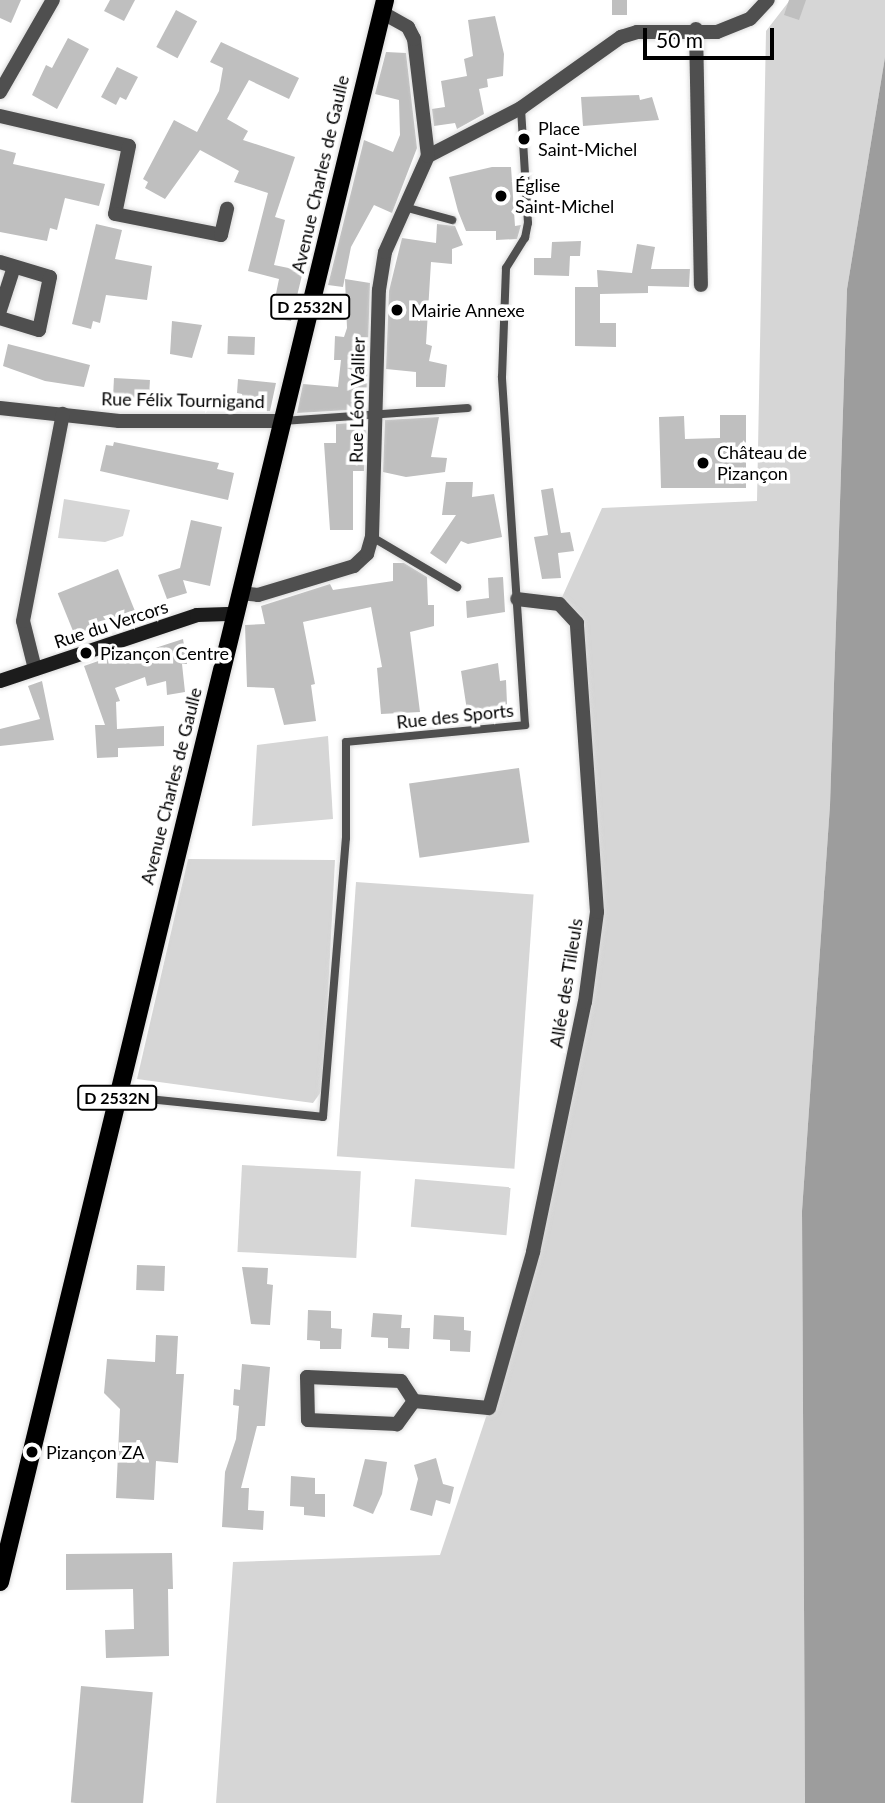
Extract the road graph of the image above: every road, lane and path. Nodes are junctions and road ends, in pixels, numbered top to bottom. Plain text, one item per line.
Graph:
1 (53, 0) edge
2 (768, 0) edge
3 (383, 6) edge
4 (696, 29) junction
5 (0, 92) edge
6 (521, 108) junction
7 (0, 116) edge
8 (428, 156) junction
9 (404, 208) junction
10 (228, 209) dead end
11 (452, 220) dead end
12 (7, 265) edge
13 (701, 285) dead end
14 (0, 310) edge
15 (0, 318) edge
16 (0, 408) edge
17 (468, 408) dead end
18 (63, 414) junction
19 (377, 414) junction
20 (282, 421) junction
21 (372, 537) junction
22 (457, 587) dead end
23 (240, 593) junction
24 (517, 599) junction
25 (235, 614) junction
26 (35, 669) junction
27 (0, 681) edge
28 (118, 1096) junction
29 (414, 1401) junction
30 (0, 1582) edge

1 - 5 street
2 - 4 street
3 - 8 street
3 - 20 main road, Avenue Charles de Gaulle / D 2532N
4 - 6 street
4 - 13 street
6 - 8 street
6 - 24 lane, Rue des Sports
7 - 10 street
8 - 9 street, Rue Léon Vallier
9 - 11 lane
9 - 19 street, Rue Léon Vallier
12 - 14 street
12 - 15 street
16 - 18 street, Rue Félix Tournigand
17 - 19 lane
18 - 20 street, Rue Félix Tournigand
18 - 26 street
19 - 20 lane
19 - 21 street, Rue Léon Vallier
20 - 23 main road, Avenue Charles de Gaulle / D 2532N
21 - 22 lane
21 - 23 street, Rue Léon Vallier
23 - 25 main road, Avenue Charles de Gaulle / D 2532N
24 - 28 lane, Rue des Sports
24 - 29 street, Allée des Tilleuls
25 - 26 street, Rue du Vercors
25 - 28 main road, Avenue Charles de Gaulle / D 2532N
26 - 27 street, Rue du Vercors
28 - 30 main road, Avenue Charles de Gaulle / D 2532N
29 - 29 street

